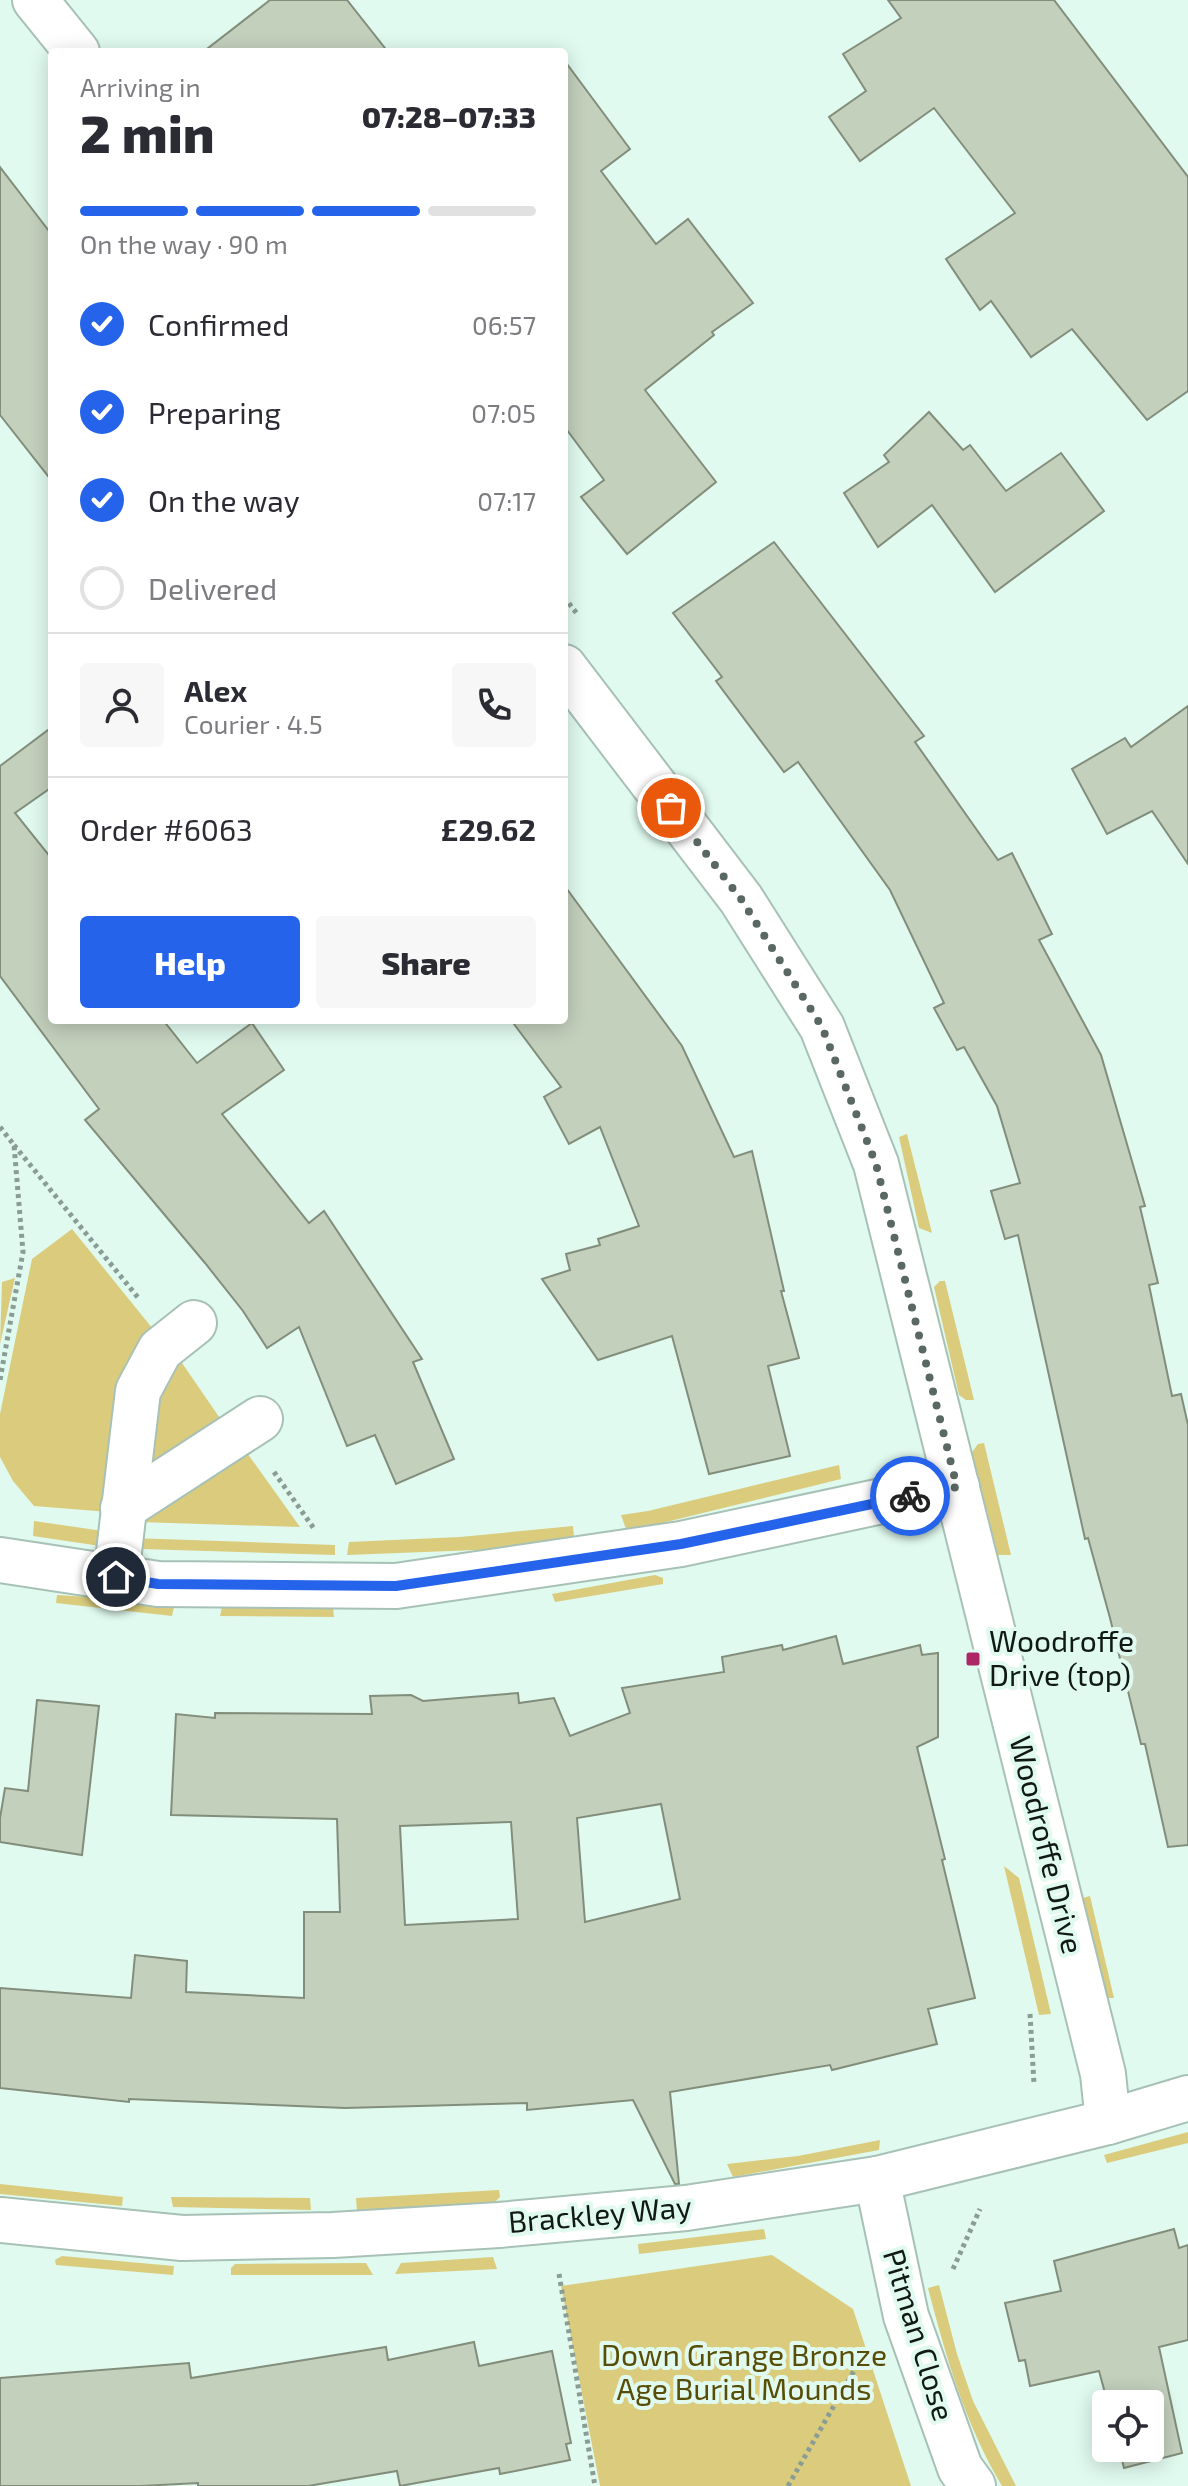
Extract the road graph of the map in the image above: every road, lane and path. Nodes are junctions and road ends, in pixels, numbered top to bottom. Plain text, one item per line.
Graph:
1 (35, 0) edge
2 (74, 48) edge
3 (568, 672) edge
4 (0, 1127) edge
5 (194, 1323) dead end
6 (0, 1380) edge
7 (260, 1419) dead end
8 (957, 1487) junction
9 (123, 1508) junction
10 (301, 1529) dead end
11 (329, 1531) dead end
12 (0, 1560) edge
13 (116, 1577) junction
14 (1188, 2098) edge
15 (1108, 2122) junction
16 (877, 2179) junction
17 (985, 2198) dead end
18 (0, 2220) edge
19 (558, 2268) dead end
20 (950, 2275) dead end
21 (900, 2288) junction
22 (595, 2486) edge
23 (788, 2486) edge
24 (973, 2486) edge

1 - 2 street
3 - 8 street, Woodroffe Drive
4 - 6 path
5 - 9 street
7 - 9 street
8 - 13 street
8 - 15 street, Woodroffe Drive
9 - 13 street
10 - 11 path
12 - 13 street
14 - 15 street, Brackley Way
15 - 16 street, Brackley Way
16 - 18 street, Brackley Way
16 - 21 street, Pitman Close
17 - 20 path
19 - 22 path
21 - 23 path
21 - 24 street, Pitman Close

